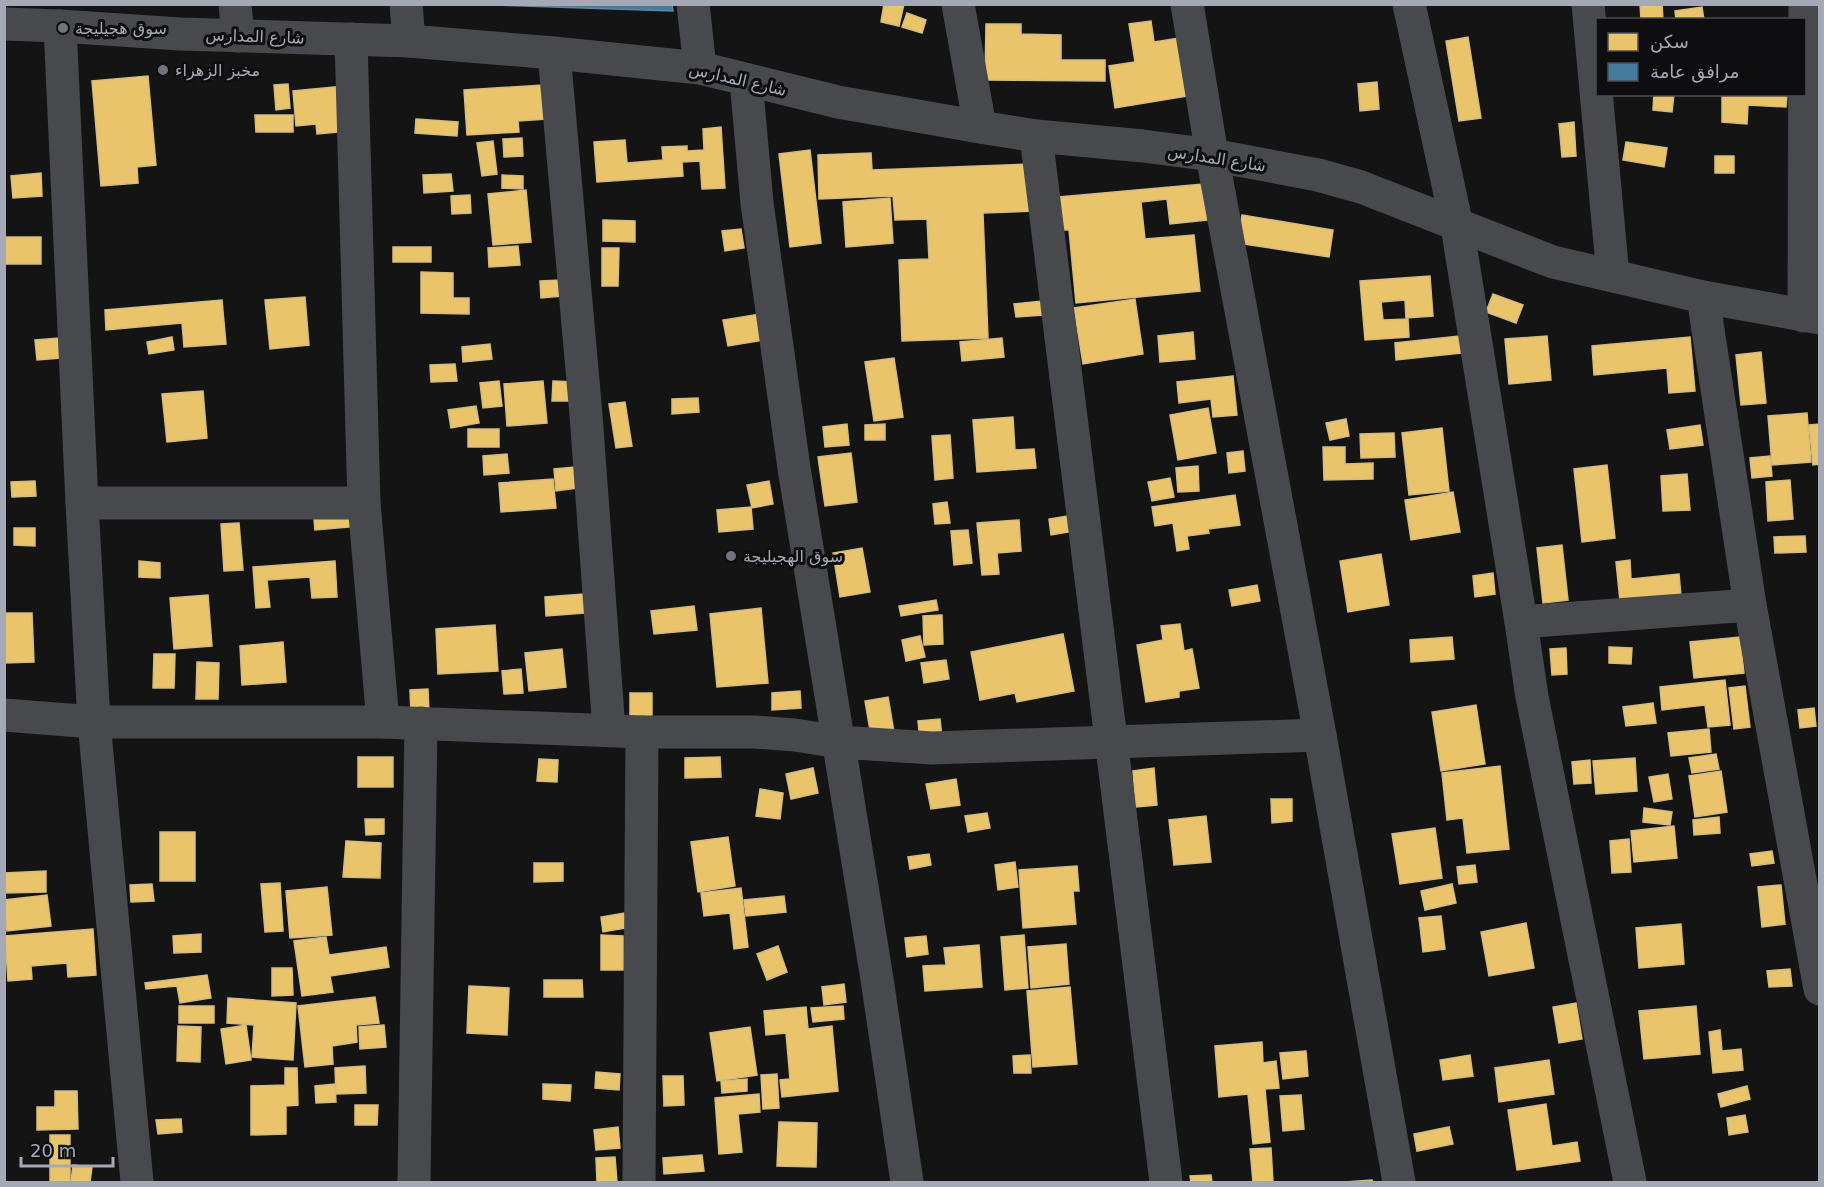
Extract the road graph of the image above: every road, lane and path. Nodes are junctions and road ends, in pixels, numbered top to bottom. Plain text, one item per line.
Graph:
1 (406, 4) edge
2 (693, 4) edge
3 (957, 4) edge
4 (1187, 4) edge
5 (1409, 4) edge
6 (1588, 4) edge
7 (236, 20) edge
8 (4, 24) edge
9 (60, 26) junction
10 (351, 39) junction
11 (409, 41) junction
12 (1806, 49) edge
13 (554, 53) junction
14 (700, 68) junction
15 (746, 80) junction
16 (1596, 91) edge
17 (1596, 96) edge
18 (980, 127) junction
19 (1036, 136) junction
20 (1212, 156) junction
21 (1457, 226) junction
22 (1613, 276) junction
23 (1703, 297) junction
24 (1812, 317) edge
25 (82, 503) junction
26 (364, 503) junction
27 (1750, 605) junction
28 (1521, 622) junction
29 (4, 715) edge
30 (94, 722) junction
31 (383, 722) junction
32 (421, 723) junction
33 (609, 730) junction
34 (642, 732) junction
35 (1320, 735) junction
36 (839, 742) junction
37 (1111, 742) junction
38 (1820, 989) edge
39 (137, 1182) edge
40 (414, 1182) edge
41 (639, 1182) edge
42 (907, 1182) edge
43 (1166, 1182) edge
44 (1399, 1182) edge
45 (1630, 1182) edge

1 - 11 street
2 - 14 street
3 - 18 street
4 - 20 street
5 - 21 street
6 - 16 street
7 - 9 street, شارع المدارس
7 - 10 street, شارع المدارس
8 - 9 street, شارع المدارس
9 - 25 street
10 - 11 street, شارع المدارس
10 - 26 street
11 - 13 street, شارع المدارس
12 - 24 street
13 - 14 street, شارع المدارس
13 - 33 street
14 - 15 street, شارع المدارس
15 - 18 street, شارع المدارس
15 - 36 street
17 - 22 street
18 - 19 street, شارع المدارس
19 - 20 street, شارع المدارس
19 - 37 street
20 - 21 street, شارع المدارس
20 - 35 street
21 - 22 street, شارع المدارس
21 - 28 street
22 - 23 street, شارع المدارس
23 - 24 street, شارع المدارس
23 - 27 street
25 - 26 street
25 - 30 street
26 - 31 street
27 - 28 street
27 - 38 street
28 - 45 street
29 - 30 street
30 - 31 street
30 - 39 street
31 - 32 street
32 - 33 street
32 - 40 street
33 - 34 street
34 - 36 street
34 - 41 street
35 - 37 street
35 - 44 street
36 - 37 street
36 - 42 street
37 - 43 street

